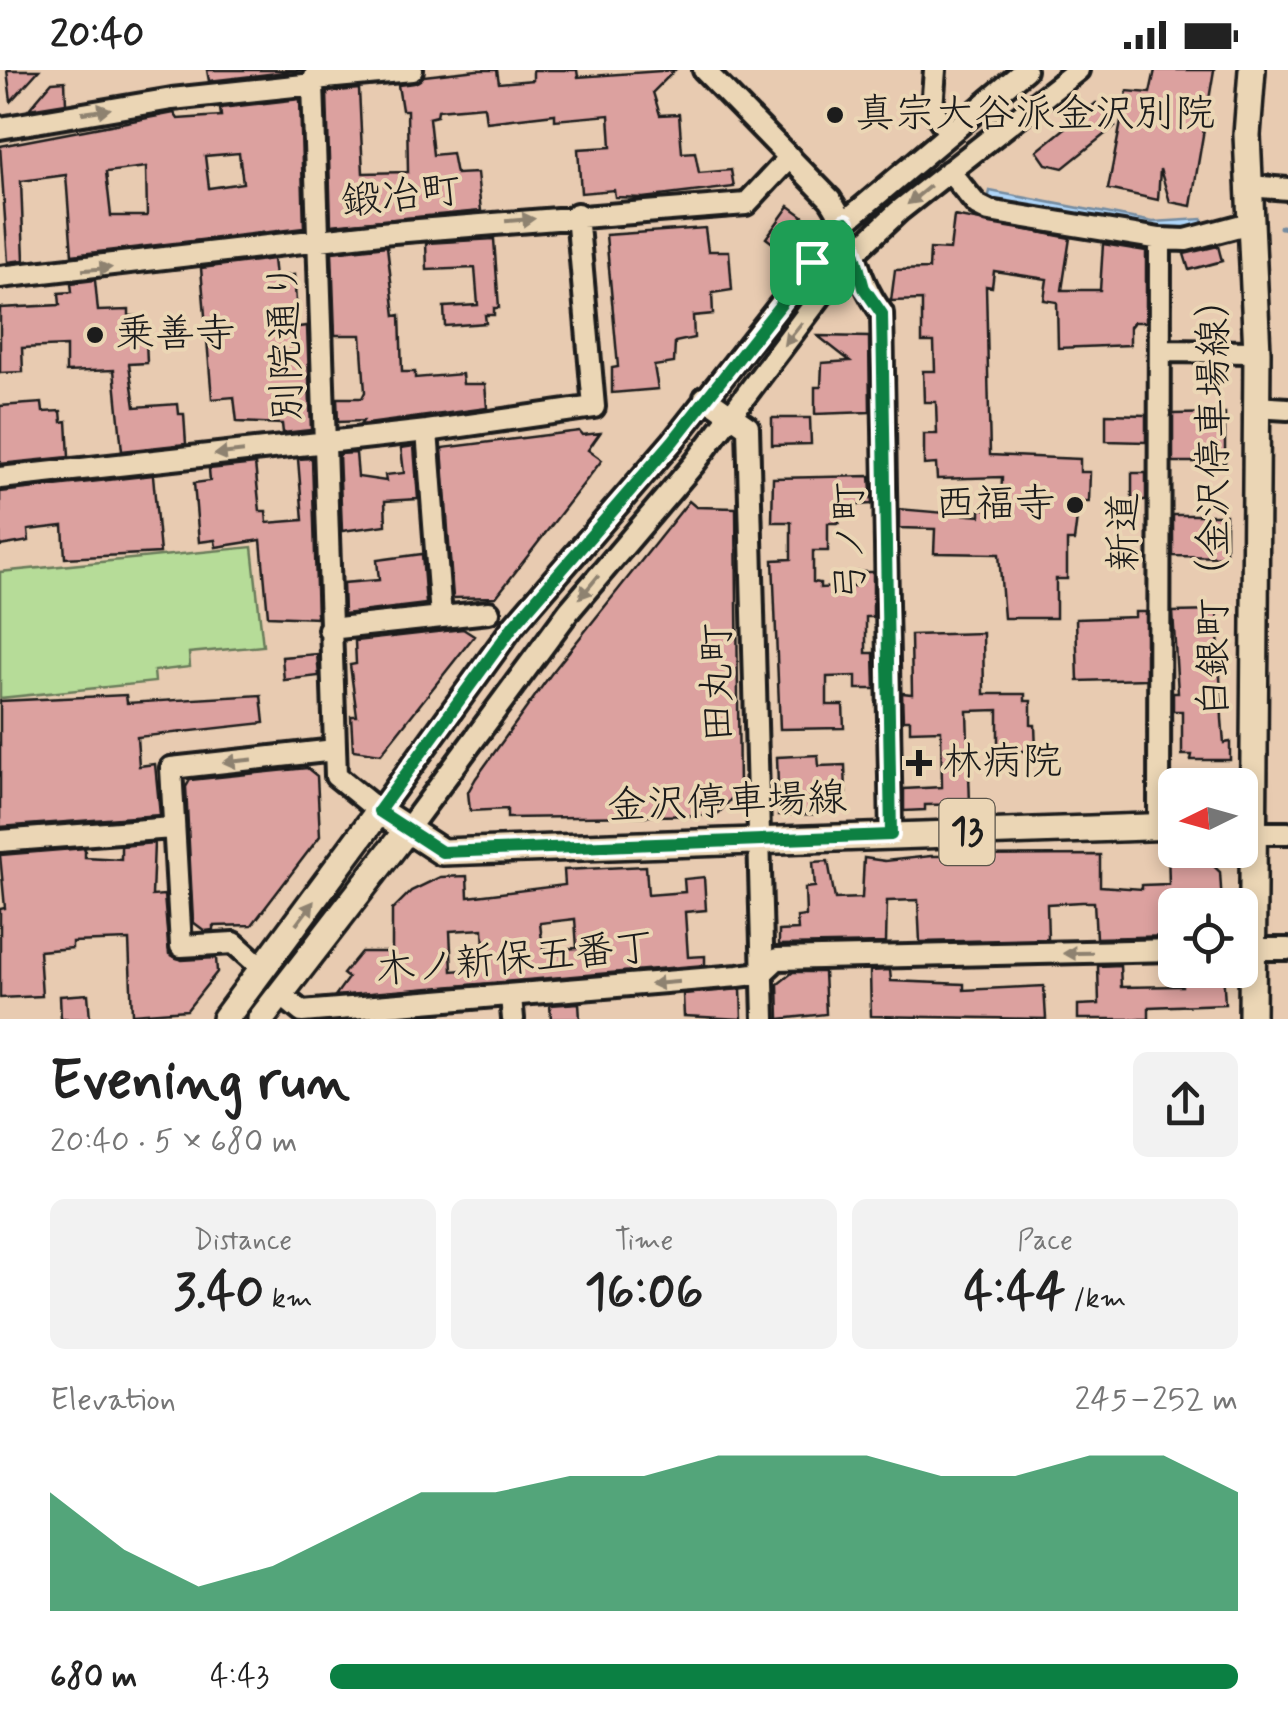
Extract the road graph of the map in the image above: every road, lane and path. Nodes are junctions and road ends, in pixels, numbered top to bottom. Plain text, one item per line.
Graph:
1 (412, 70) edge
2 (704, 70) edge
3 (935, 70) edge
4 (1025, 70) edge
5 (1078, 70) edge
6 (1252, 70) edge
7 (315, 78) edge
8 (0, 128) edge
9 (949, 132) junction
10 (790, 157) junction
11 (949, 171) junction
12 (1248, 186) junction
13 (1288, 188) edge
14 (578, 214) junction
15 (846, 222) junction
16 (1250, 223) junction
17 (1160, 239) junction
18 (319, 242) junction
19 (851, 256) junction
20 (0, 277) edge
21 (1160, 351) junction
22 (1256, 352) junction
23 (706, 397) junction
24 (1256, 407) junction
25 (1288, 409) edge
26 (730, 414) junction
27 (427, 431) junction
28 (326, 440) junction
29 (0, 478) edge
30 (490, 612) dead end
31 (442, 618) junction
32 (329, 619) junction
33 (334, 750) junction
34 (1166, 768) edge
35 (1247, 768) edge
36 (379, 811) junction
37 (1158, 826) edge
38 (172, 828) junction
39 (407, 830) junction
40 (1258, 832) edge
41 (1288, 833) edge
42 (891, 835) junction
43 (758, 838) junction
44 (0, 841) edge
45 (1258, 949) edge
46 (1288, 949) edge
47 (1158, 950) edge
48 (263, 969) junction
49 (762, 973) junction
50 (1249, 988) edge
51 (280, 994) junction
52 (511, 996) junction
53 (225, 1019) edge
54 (261, 1019) edge
55 (513, 1019) edge
56 (764, 1019) edge
57 (1252, 1019) edge

1 - 7 street
2 - 10 street
3 - 9 street
4 - 9 street
5 - 11 street
6 - 12 main road, 白銀町（金沢停車場線）
8 -> 7 street
7 - 18 street, 別院通り
9 - 15 street
10 - 14 street, 鍛冶町
10 - 15 street
11 - 17 street
11 -> 19 street
12 - 13 street
12 - 16 main road, 白銀町（金沢停車場線）
18 -> 14 street, 鍛冶町
14 - 27 street
15 - 19 street, 弓ノ町
15 - 23 street
16 - 17 street
16 - 22 main road, 白銀町（金沢停車場線）
17 - 21 street, 新道
20 -> 18 street, 鍛冶町
18 - 28 street, 別院通り
19 -> 26 street
19 - 42 street, 弓ノ町
21 - 22 street
21 - 34 street, 新道
22 - 24 main road, 白銀町（金沢停車場線）
23 - 26 street
23 - 36 street
24 - 25 street
24 - 35 main road, 白銀町（金沢停車場線）
26 -> 39 street
26 - 43 street, 田丸町
27 - 28 street
27 - 31 street
28 -> 29 street
28 - 32 street, 別院通り
30 - 31 street
31 - 32 street
32 - 33 street, 別院通り
33 - 36 street, 別院通り
33 -> 38 street
36 - 39 main road, 金沢停車場線 / 13
48 -> 36 main road
37 - 42 main road, 金沢停車場線 / 13
38 - 44 street
38 - 48 street
39 - 43 main road, 金沢停車場線 / 13
39 - 51 main road
40 - 41 street
42 - 43 main road, 金沢停車場線 / 13
43 - 49 street, 田丸町
45 - 46 street
47 -> 49 street, 木ノ新保五番丁
48 - 53 main road
49 -> 52 street, 木ノ新保五番丁
49 - 56 street, 田丸町
50 - 57 main road, 白銀町（金沢停車場線）
51 - 52 street, 木ノ新保五番丁
51 - 54 main road
52 - 55 street

